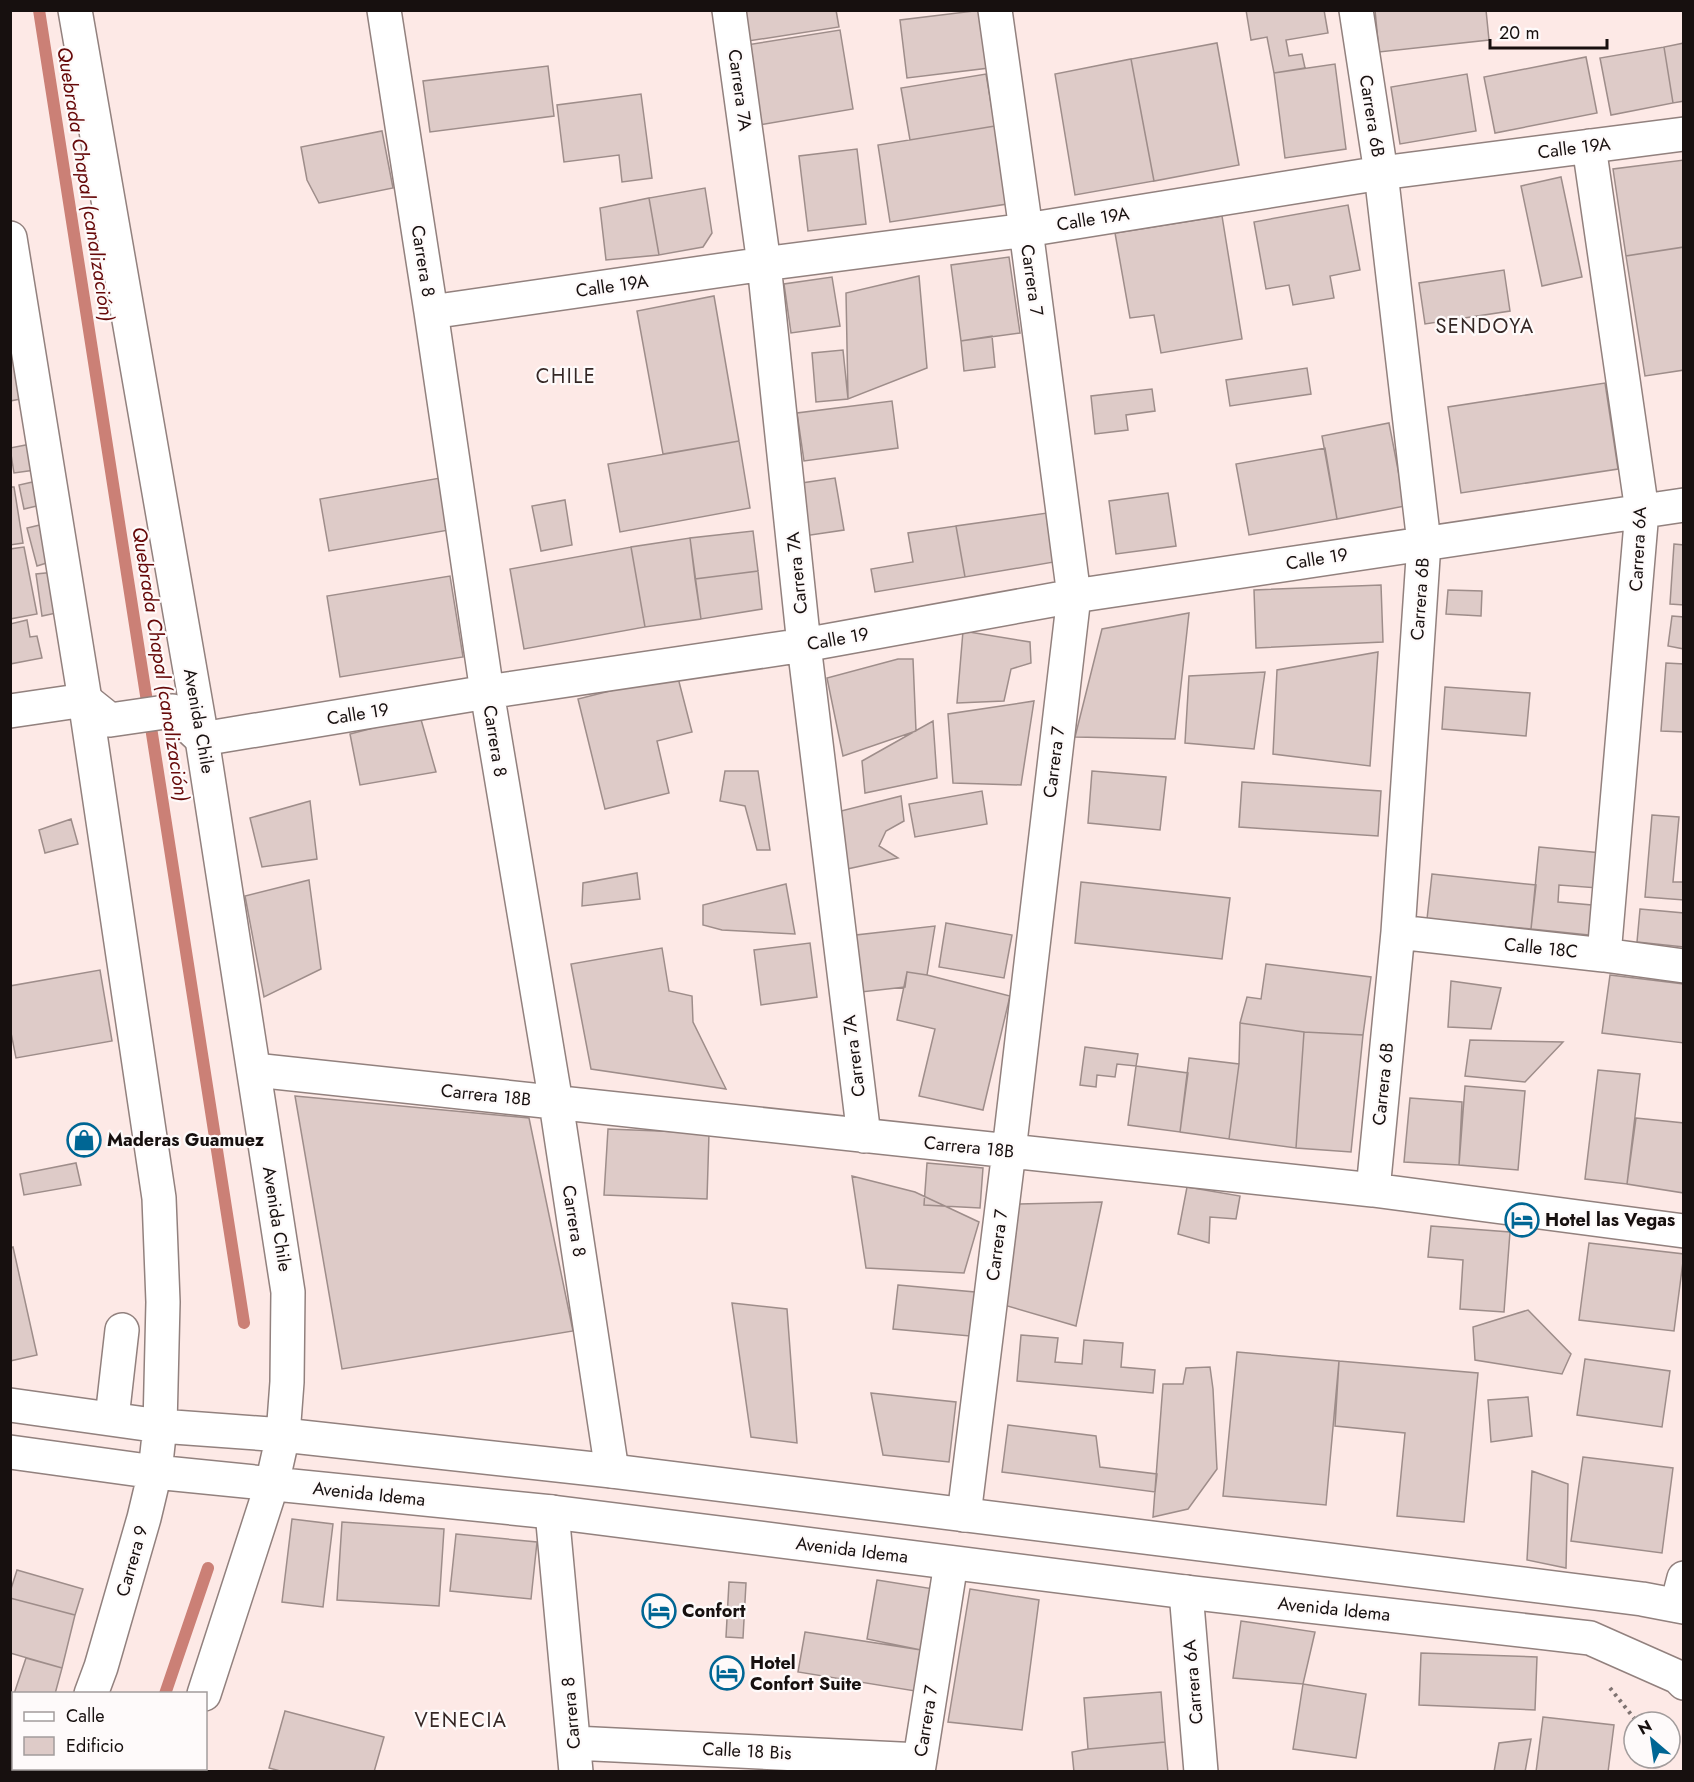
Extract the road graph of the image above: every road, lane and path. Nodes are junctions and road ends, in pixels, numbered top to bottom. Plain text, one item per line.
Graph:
1 (75, 10) edge
2 (384, 10) edge
3 (729, 10) edge
4 (994, 10) edge
5 (1356, 10) edge
6 (1683, 134) edge
7 (1589, 146) junction
8 (1381, 173) junction
9 (1026, 230) junction
10 (10, 238) edge
11 (765, 264) junction
12 (431, 312) junction
13 (1683, 506) edge
14 (1642, 511) junction
15 (1424, 543) junction
16 (1074, 596) junction
17 (804, 645) junction
18 (487, 692) junction
19 (85, 700) junction
20 (10, 711) edge
21 (202, 740) junction
22 (1398, 932) junction
23 (1604, 955) junction
24 (1683, 966) edge
25 (254, 1070) junction
26 (556, 1103) junction
27 (864, 1136) junction
28 (1009, 1151) junction
29 (1373, 1190) junction
30 (1683, 1231) edge
31 (122, 1330) dead end
32 (10, 1405) edge
33 (111, 1418) junction
34 (160, 1426) junction
35 (283, 1435) junction
36 (10, 1452) edge
37 (612, 1471) junction
38 (155, 1472) junction
39 (272, 1484) junction
40 (552, 1512) junction
41 (964, 1515) junction
42 (951, 1563) junction
43 (1186, 1592) junction
44 (1681, 1597) edge
45 (1683, 1683) edge
46 (92, 1692) edge
47 (205, 1692) edge
48 (575, 1757) edge
49 (919, 1766) edge
50 (1201, 1772) edge

1 - 21 street, Avenida Chile
2 - 12 street, Carrera 8
3 - 11 street, Carrera 7A
4 - 9 street, Carrera 7
5 - 8 street, Carrera 6B
6 - 7 street, Calle 19A
7 - 8 street, Calle 19A
7 - 14 street, Carrera 6A
8 - 9 street, Calle 19A
8 - 15 street, Carrera 6B
9 - 11 street, Calle 19A
9 - 16 street, Carrera 7
10 - 19 street
11 - 12 street, Calle 19A
11 - 17 street, Carrera 7A
12 - 18 street, Carrera 8
13 - 14 street, Calle 19
14 - 15 street, Calle 19
14 - 23 street, Carrera 6A
15 - 16 street, Calle 19
15 - 22 street, Carrera 6B
16 - 17 street, Calle 19
16 - 28 street, Carrera 7
17 - 18 street, Calle 19
17 - 27 street, Carrera 7A
18 - 21 street, Calle 19
18 - 26 street, Carrera 8
19 - 20 street
19 - 21 street
19 - 34 street
21 - 25 street, Avenida Chile
22 - 23 street, Calle 18C
22 - 29 street, Carrera 6B
23 - 24 street, Calle 18C
25 - 26 street, Carrera 18B
25 - 35 street, Avenida Chile
26 - 27 street, Carrera 18B
26 - 37 street, Carrera 8
27 - 28 street, Carrera 18B
28 - 29 street, Carrera 18B
28 - 41 street, Carrera 7
29 - 30 street, Carrera 18B
31 - 33 street
32 - 33 street
33 - 34 street
34 - 35 street
34 - 38 street, Carrera 9
35 - 37 street
35 - 39 street
36 - 38 street, Avenida Idema
37 - 41 street
38 - 39 street, Avenida Idema
38 - 46 street, Carrera 9
39 - 40 street, Avenida Idema
39 - 47 street
40 - 42 street, Avenida Idema
40 - 48 street, Carrera 8
41 - 44 street
42 - 43 street, Avenida Idema
42 - 49 street, Carrera 7
43 - 45 street, Avenida Idema
43 - 50 street, Carrera 6A
48 - 49 street, Calle 18 Bis

